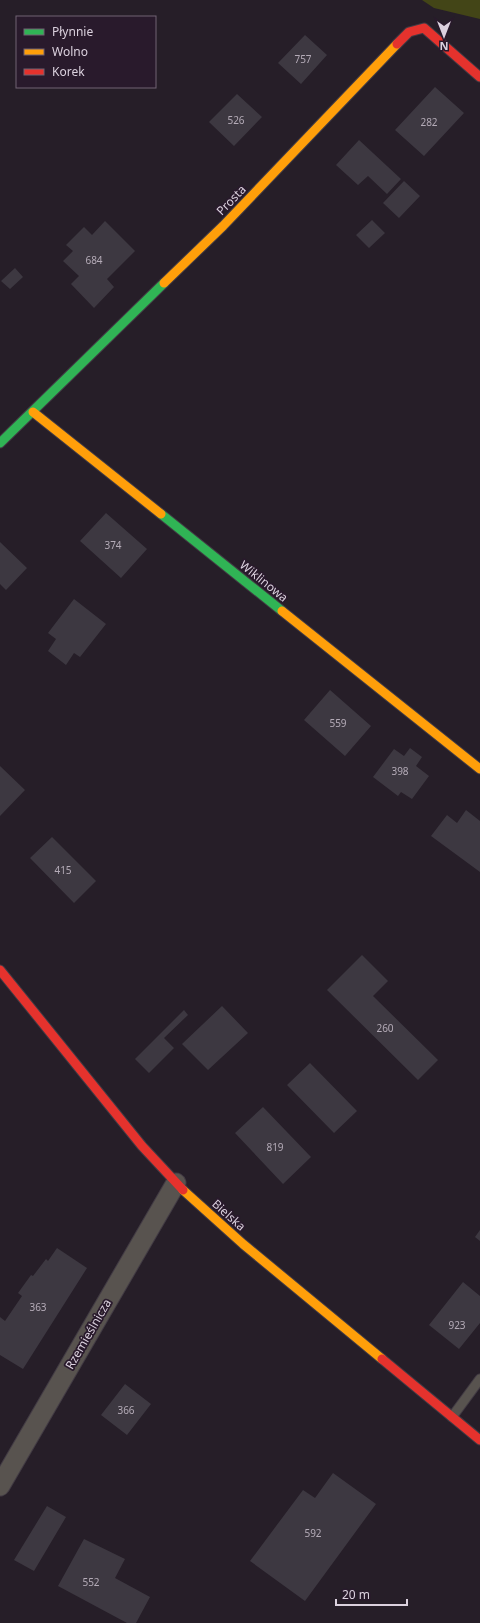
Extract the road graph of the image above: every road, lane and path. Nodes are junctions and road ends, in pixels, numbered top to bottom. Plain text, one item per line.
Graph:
1 (480, 77) edge
2 (32, 412) junction
3 (0, 443) edge
4 (480, 769) edge
5 (0, 970) edge
6 (176, 1183) junction
7 (480, 1379) edge
8 (452, 1417) junction
9 (480, 1440) edge
10 (0, 1486) edge

1 - 2 street, Prosta
2 - 3 street, Prosta
2 - 4 street, Wiklinowa
5 - 6 street, Bielska
6 - 8 street, Bielska
6 - 10 street, Rzemieślnicza
7 - 8 lane
8 - 9 street, Bielska

